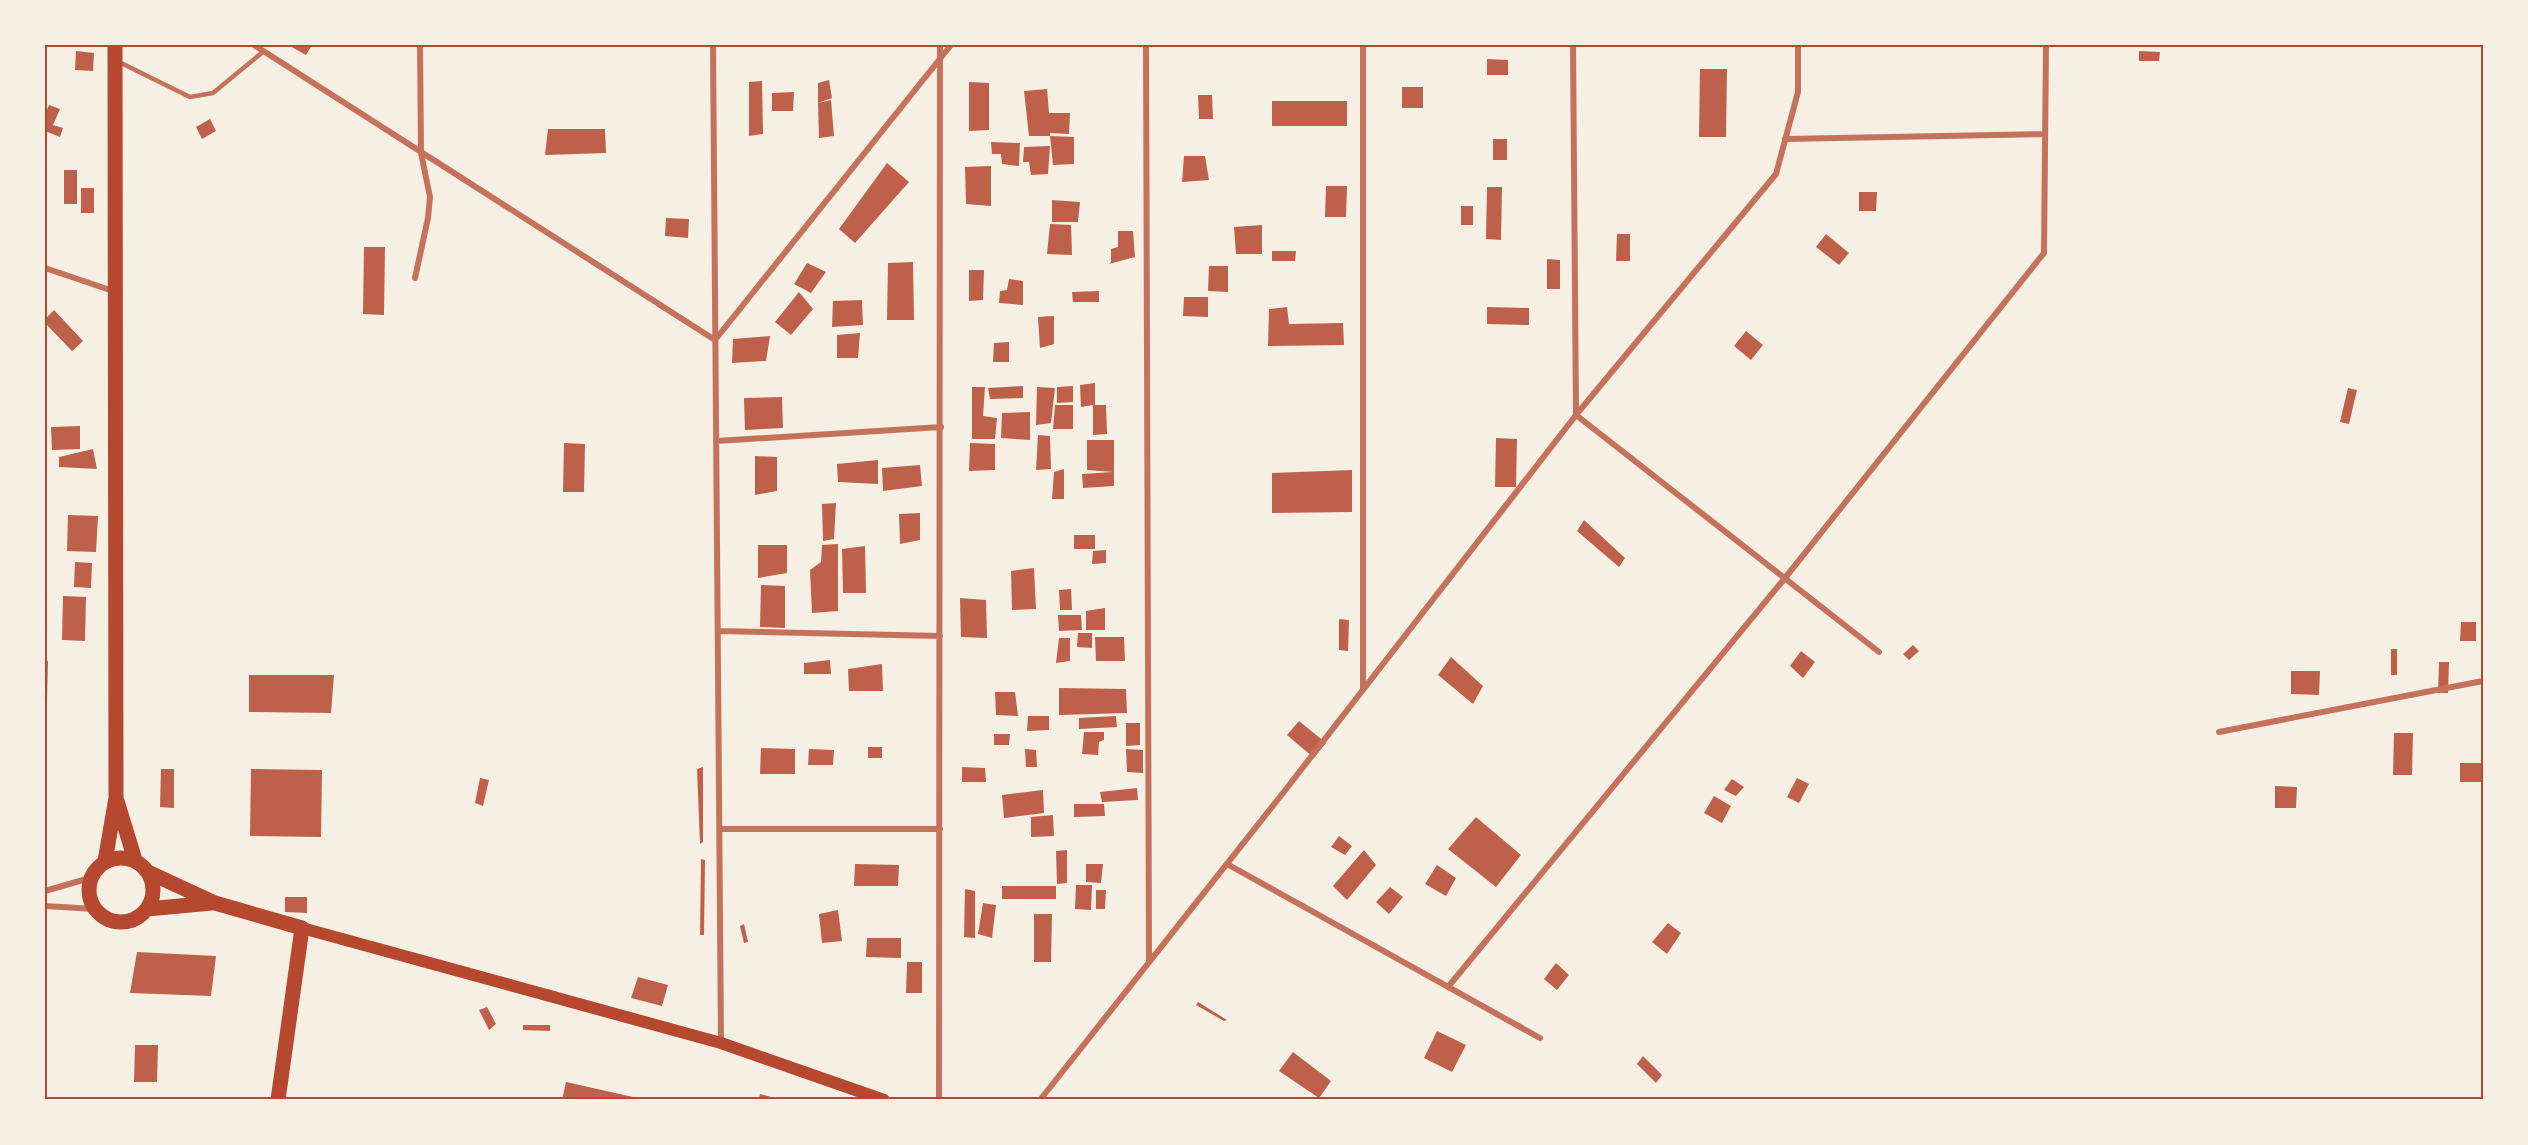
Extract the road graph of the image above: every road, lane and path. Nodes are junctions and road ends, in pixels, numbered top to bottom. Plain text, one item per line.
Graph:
1 (254, 45) edge
2 (420, 45) edge
3 (713, 45) edge
4 (940, 45) edge
5 (951, 45) edge
6 (1146, 45) edge
7 (1363, 45) edge
8 (1573, 45) edge
9 (1798, 45) edge
10 (2046, 45) edge
11 (264, 51) junction
12 (115, 52) edge
13 (940, 58) junction
14 (2044, 134) junction
15 (1785, 139) junction
16 (421, 153) junction
17 (45, 268) edge
18 (415, 278) dead end
19 (117, 292) junction
20 (715, 340) junction
21 (1576, 415) junction
22 (941, 427) junction
23 (716, 441) junction
24 (1785, 578) junction
25 (718, 631) junction
26 (940, 636) junction
27 (1879, 652) dead end
28 (2483, 681) edge
29 (1363, 689) junction
30 (2219, 732) dead end
31 (116, 798) junction
32 (940, 829) junction
33 (720, 830) junction
34 (135, 860) junction
35 (105, 861) junction
36 (1227, 864) junction
37 (148, 872) junction
38 (90, 878) junction
39 (45, 891) edge
40 (215, 903) junction
41 (45, 906) edge
42 (94, 909) junction
43 (147, 909) junction
44 (302, 928) junction
45 (1149, 961) junction
46 (1449, 987) junction
47 (1540, 1038) dead end
48 (722, 1043) junction
49 (278, 1100) edge
50 (884, 1100) edge
51 (939, 1100) edge
52 (1041, 1100) edge

1 - 11 street
2 - 16 street
3 - 20 street
4 - 13 street
5 - 13 street
6 - 45 street
7 - 29 street
8 - 21 street
9 - 15 street
10 - 14 street
11 - 12 lane
11 - 16 street
12 - 19 main road
13 - 20 street
13 - 22 street
14 - 15 street
14 - 24 street
15 - 21 street
16 - 18 street
16 - 20 street
17 - 19 street
19 - 31 main road
20 - 23 street
21 - 24 street
21 - 29 street
22 - 23 street
22 - 26 street
23 - 25 street
24 - 27 street
24 - 46 street
25 - 26 street
25 - 33 street
26 - 32 street
28 - 30 street
29 - 36 street
31 - 34 main road
31 - 35 main road
32 - 33 street
32 - 51 street
33 - 48 street
34 - 35 main road
34 - 37 main road
35 - 38 main road
36 - 45 street
36 - 46 street
37 - 40 main road
37 - 43 main road
38 - 39 street
38 - 42 main road
40 - 43 main road
40 - 44 main road
41 - 42 street
42 - 43 main road
44 - 48 main road
44 - 49 main road
45 - 52 street
46 - 47 street
48 - 50 main road

